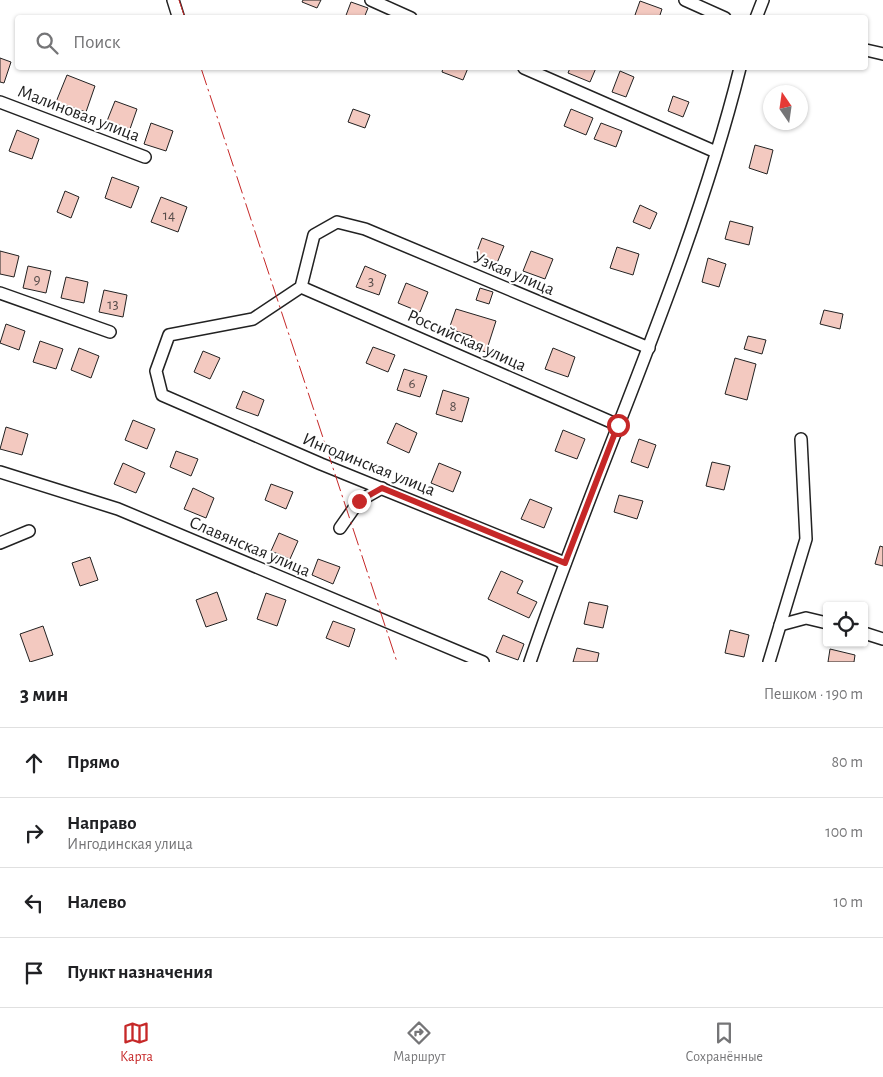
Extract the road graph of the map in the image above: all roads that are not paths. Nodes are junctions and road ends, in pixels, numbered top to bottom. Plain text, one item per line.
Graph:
1 (173, 0) edge
2 (371, 0) edge
3 (685, 0) edge
4 (764, 0) edge
5 (178, 15) edge
6 (404, 15) edge
7 (718, 15) edge
8 (757, 15) edge
9 (868, 50) edge
10 (883, 54) edge
11 (529, 70) edge
12 (739, 70) edge
13 (0, 102) edge
14 (716, 152) junction
15 (145, 157) dead end
16 (301, 287) junction
17 (0, 294) edge
18 (110, 332) dead end
19 (649, 348) junction
20 (618, 425) junction
21 (800, 439) dead end
22 (0, 472) edge
23 (382, 488) junction
24 (340, 528) dead end
25 (29, 531) dead end
26 (0, 543) edge
27 (565, 563) junction
28 (823, 622) edge
29 (780, 625) junction
30 (868, 634) edge
31 (883, 639) edge
32 (483, 662) edge
33 (530, 662) edge
34 (769, 662) edge

1 - 5 street
2 - 6 street
3 - 7 street
4 - 8 street
9 - 10 street
11 - 14 street
12 - 14 street
13 - 15 street, Малиновая улица
14 - 19 street
16 - 19 street, Узкая улица
16 - 20 street, Российская улица
16 - 23 street, Ингодинская улица
17 - 18 street
19 - 20 street
20 - 27 street
21 - 29 street
22 - 32 street, Славянская улица
23 - 24 street
23 - 27 street, Ингодинская улица
25 - 26 street
27 - 33 street
28 - 29 street
29 - 34 street
30 - 31 street

